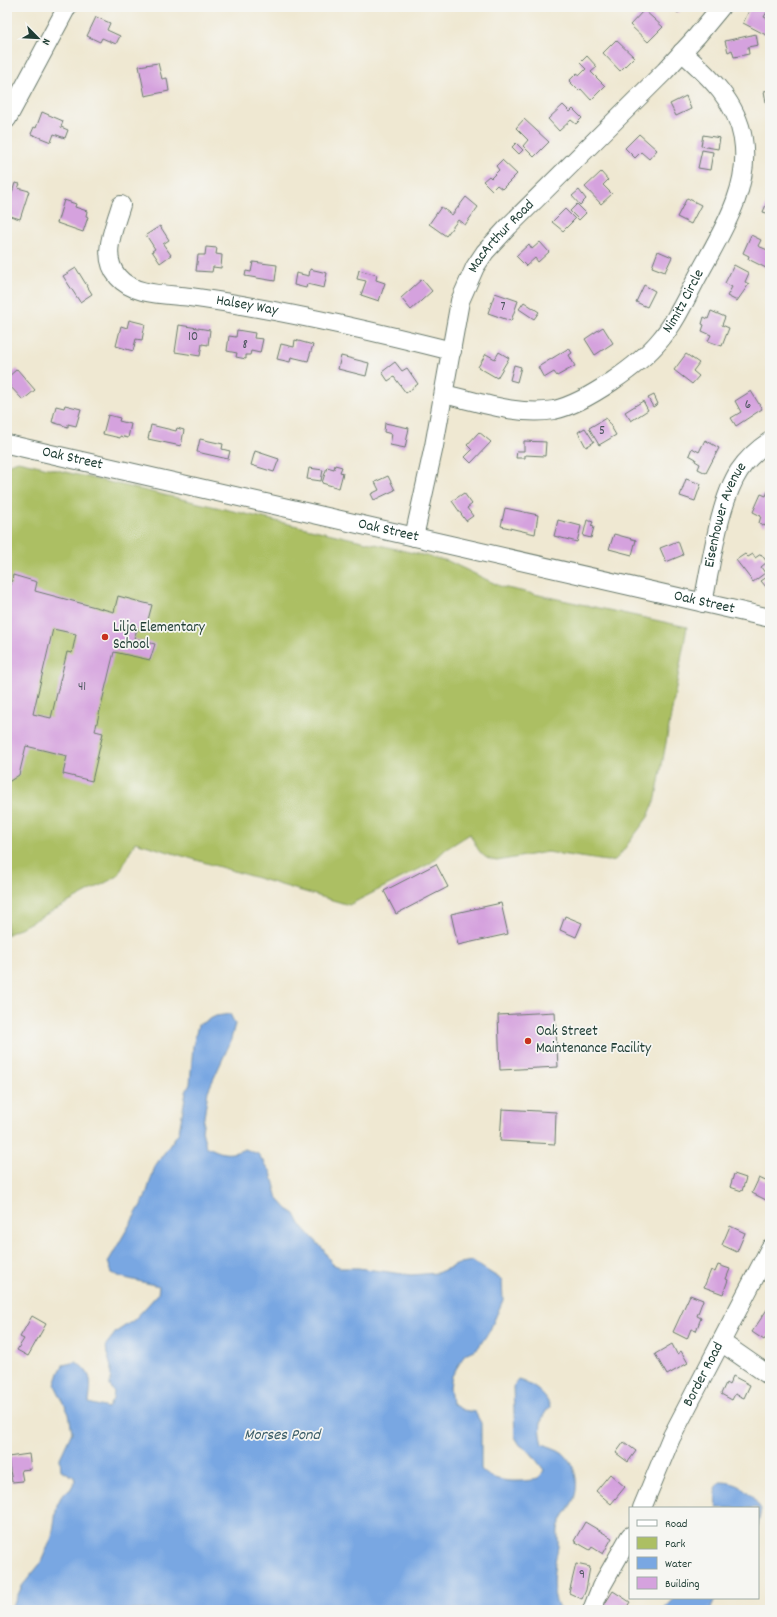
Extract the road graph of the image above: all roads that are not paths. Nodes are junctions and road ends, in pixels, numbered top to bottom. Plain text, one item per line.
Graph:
1 (67, 7) edge
2 (721, 7) edge
3 (682, 52) junction
4 (7, 118) edge
5 (121, 205) dead end
6 (452, 351) junction
7 (444, 394) junction
8 (770, 441) edge
9 (7, 444) edge
10 (414, 536) junction
11 (703, 603) junction
12 (770, 618) edge
13 (770, 1248) edge
14 (721, 1342) junction
15 (770, 1376) edge
16 (643, 1507) edge
17 (629, 1538) edge
18 (592, 1610) edge

1 - 4 street
2 - 3 street, MacArthur Road
3 - 6 street, MacArthur Road
3 - 7 street, Nimitz Circle
5 - 6 street, Halsey Way
6 - 7 street, MacArthur Road
7 - 10 street, MacArthur Road
8 - 11 street, Eisenhower Avenue
9 - 10 street, Oak Street
10 - 11 street, Oak Street
11 - 12 street, Oak Street
13 - 14 street, Border Road
14 - 15 street
14 - 16 street, Border Road
17 - 18 street

